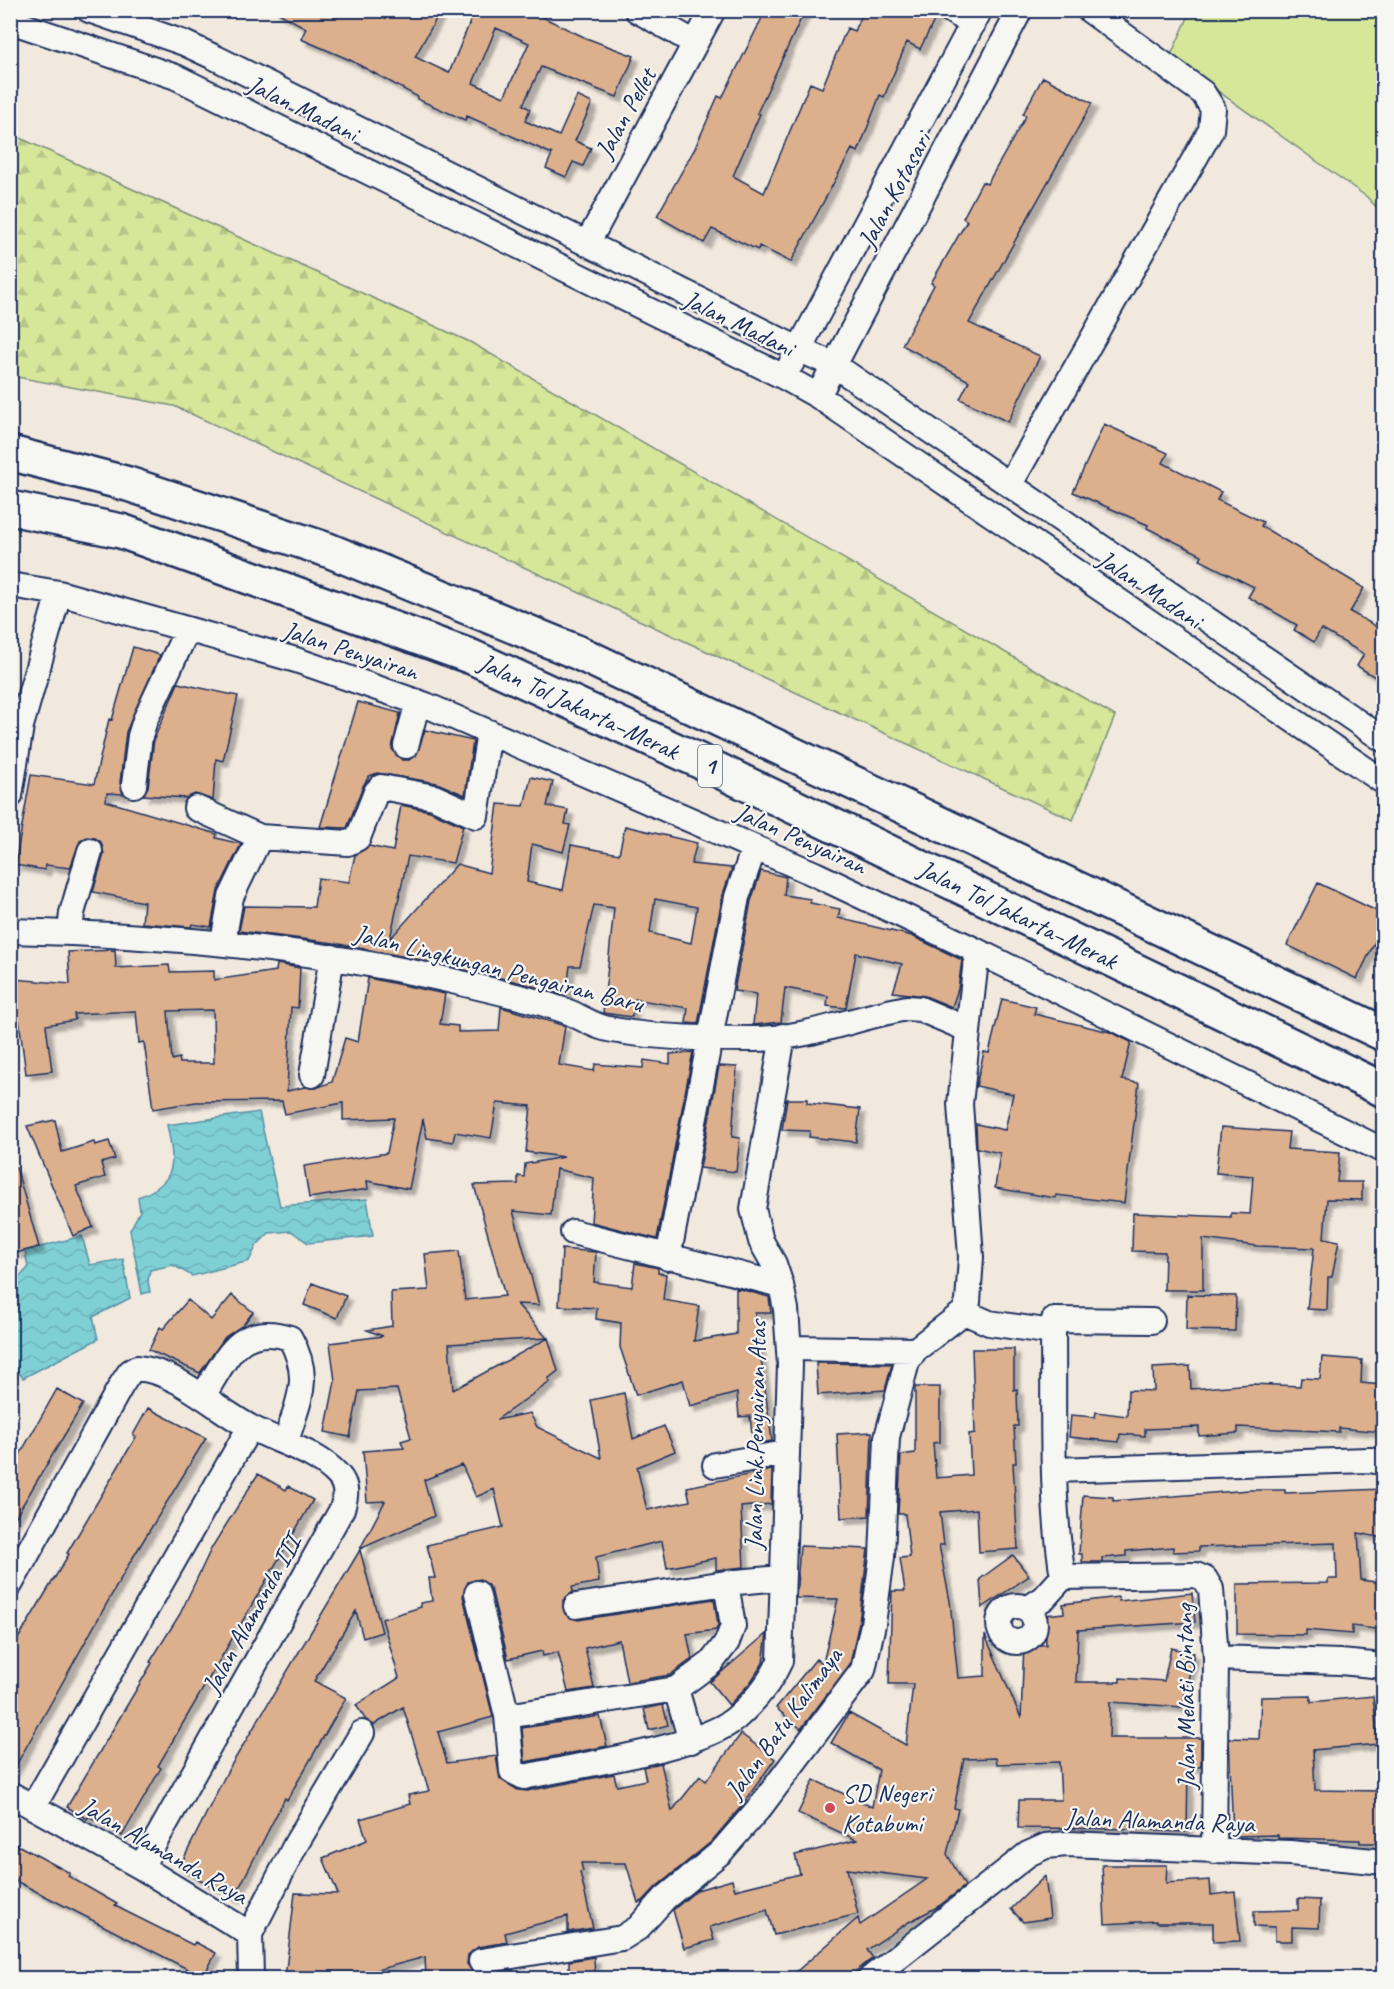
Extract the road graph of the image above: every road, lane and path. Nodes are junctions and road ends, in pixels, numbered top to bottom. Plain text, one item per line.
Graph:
1 (89, 10) edge
2 (637, 10) edge
3 (713, 10) edge
4 (950, 10) edge
5 (1020, 10) edge
6 (1089, 10) edge
7 (977, 17) edge
8 (10, 21) edge
9 (695, 43) junction
10 (586, 244) junction
11 (798, 350) junction
12 (834, 365) junction
13 (784, 377) junction
14 (818, 396) junction
15 (10, 453) edge
16 (1010, 484) junction
17 (10, 508) edge
18 (10, 585) edge
19 (59, 593) junction
20 (187, 630) junction
21 (418, 702) junction
22 (489, 732) junction
23 (1383, 740) edge
24 (406, 746) dead end
25 (1383, 782) edge
26 (134, 785) dead end
27 (10, 796) edge
28 (196, 808) dead end
29 (260, 837) junction
30 (754, 848) junction
31 (90, 851) dead end
32 (10, 931) edge
33 (70, 933) junction
34 (223, 942) junction
35 (977, 951) junction
36 (332, 957) junction
37 (967, 1029) junction
38 (1383, 1034) edge
39 (783, 1036) junction
40 (710, 1039) junction
41 (312, 1075) dead end
42 (1383, 1090) edge
43 (1383, 1150) edge
44 (573, 1232) dead end
45 (668, 1258) junction
46 (781, 1285) junction
47 (964, 1312) junction
48 (1152, 1321) dead end
49 (1053, 1332) junction
50 (789, 1348) junction
51 (915, 1350) junction
52 (203, 1396) junction
53 (250, 1427) junction
54 (286, 1442) junction
55 (786, 1453) junction
56 (1383, 1462) edge
57 (715, 1465) dead end
58 (1054, 1470) junction
59 (1063, 1577) junction
60 (782, 1578) junction
61 (726, 1583) junction
62 (10, 1585) edge
63 (477, 1593) dead end
64 (576, 1606) dead end
65 (1027, 1609) dead end
66 (1216, 1658) junction
67 (1383, 1666) edge
68 (676, 1689) junction
69 (507, 1716) junction
70 (362, 1733) dead end
71 (691, 1741) junction
72 (10, 1794) edge
73 (33, 1807) junction
74 (1214, 1851) junction
75 (1383, 1862) edge
76 (141, 1867) junction
77 (250, 1934) junction
78 (481, 1961) dead end
79 (251, 1978) edge
80 (871, 1978) edge

1 - 10 street, Jalan Madani
2 - 9 street
3 - 9 street, Jalan Pellet
4 - 7 street
5 - 12 street, Jalan Kotasari
6 - 16 street
7 - 11 street, Jalan Kotasari
8 - 13 street, Jalan Madani
9 - 10 street, Jalan Pellet
10 - 11 street, Jalan Madani
11 - 12 street, Jalan Madani
11 - 13 street, Jalan Kotasari
12 - 14 street, Jalan Kotasari
12 - 16 street, Jalan Madani
13 - 14 street, Jalan Madani
14 - 25 street, Jalan Madani
15 - 38 highway, Jalan Tol Jakarta–Merak / 1
16 - 23 street, Jalan Madani
17 - 42 highway, Jalan Tol Jakarta–Merak / 1
18 - 19 street, Jalan Penyairan
19 - 20 street, Jalan Penyairan
19 - 27 street
20 - 21 street, Jalan Penyairan
20 - 26 street
21 - 22 street, Jalan Penyairan
21 - 24 street
22 - 29 street
22 - 30 street, Jalan Penyairan
28 - 29 street
29 - 34 street
30 - 35 street, Jalan Penyairan
30 - 40 street
31 - 33 street
32 - 33 street, Jalan Lingkungan Pengairan Baru
33 - 34 street, Jalan Lingkungan Pengairan Baru
34 - 36 street, Jalan Lingkungan Pengairan Baru
35 - 37 street
35 - 43 street, Jalan Penyairan
36 - 40 street, Jalan Lingkungan Pengairan Baru
36 - 41 street
37 - 39 street, Jalan Lingkungan Pengairan Baru
37 - 47 street
39 - 40 street, Jalan Lingkungan Pengairan Baru
39 - 46 street, Jalan Link.Penyairan Atas
40 - 45 street
44 - 45 street
45 - 46 street
46 - 50 street, Jalan Link.Penyairan Atas
47 - 49 street
47 - 51 street
48 - 49 street
49 - 58 street
50 - 51 street
50 - 55 street, Jalan Link.Penyairan Atas
51 - 78 street, Jalan Batu Kalimaya
52 - 53 street, Jalan Alamanda III
52 - 54 street
52 - 62 street, Jalan Alamanda III
53 - 54 street, Jalan Alamanda III
53 - 73 street
54 - 76 street, Jalan Alamanda III
55 - 57 street
55 - 60 street, Jalan Link.Penyairan Atas
56 - 58 street
58 - 59 street
59 - 65 street
59 - 66 street, Jalan Melati Bintang
60 - 61 street
60 - 71 street, Jalan Link.Penyairan Atas
61 - 64 street
61 - 68 street
63 - 69 street
66 - 67 street
66 - 74 street, Jalan Melati Bintang
68 - 69 street
68 - 71 street
69 - 71 street, Jalan Link.Penyairan Atas
70 - 77 street
72 - 73 street, Jalan Alamanda Raya
73 - 76 street, Jalan Alamanda Raya
74 - 75 street, Jalan Alamanda Raya
74 - 80 street, Jalan Alamanda Raya
76 - 77 street, Jalan Alamanda Raya
77 - 79 street, Jalan Alamanda Raya

